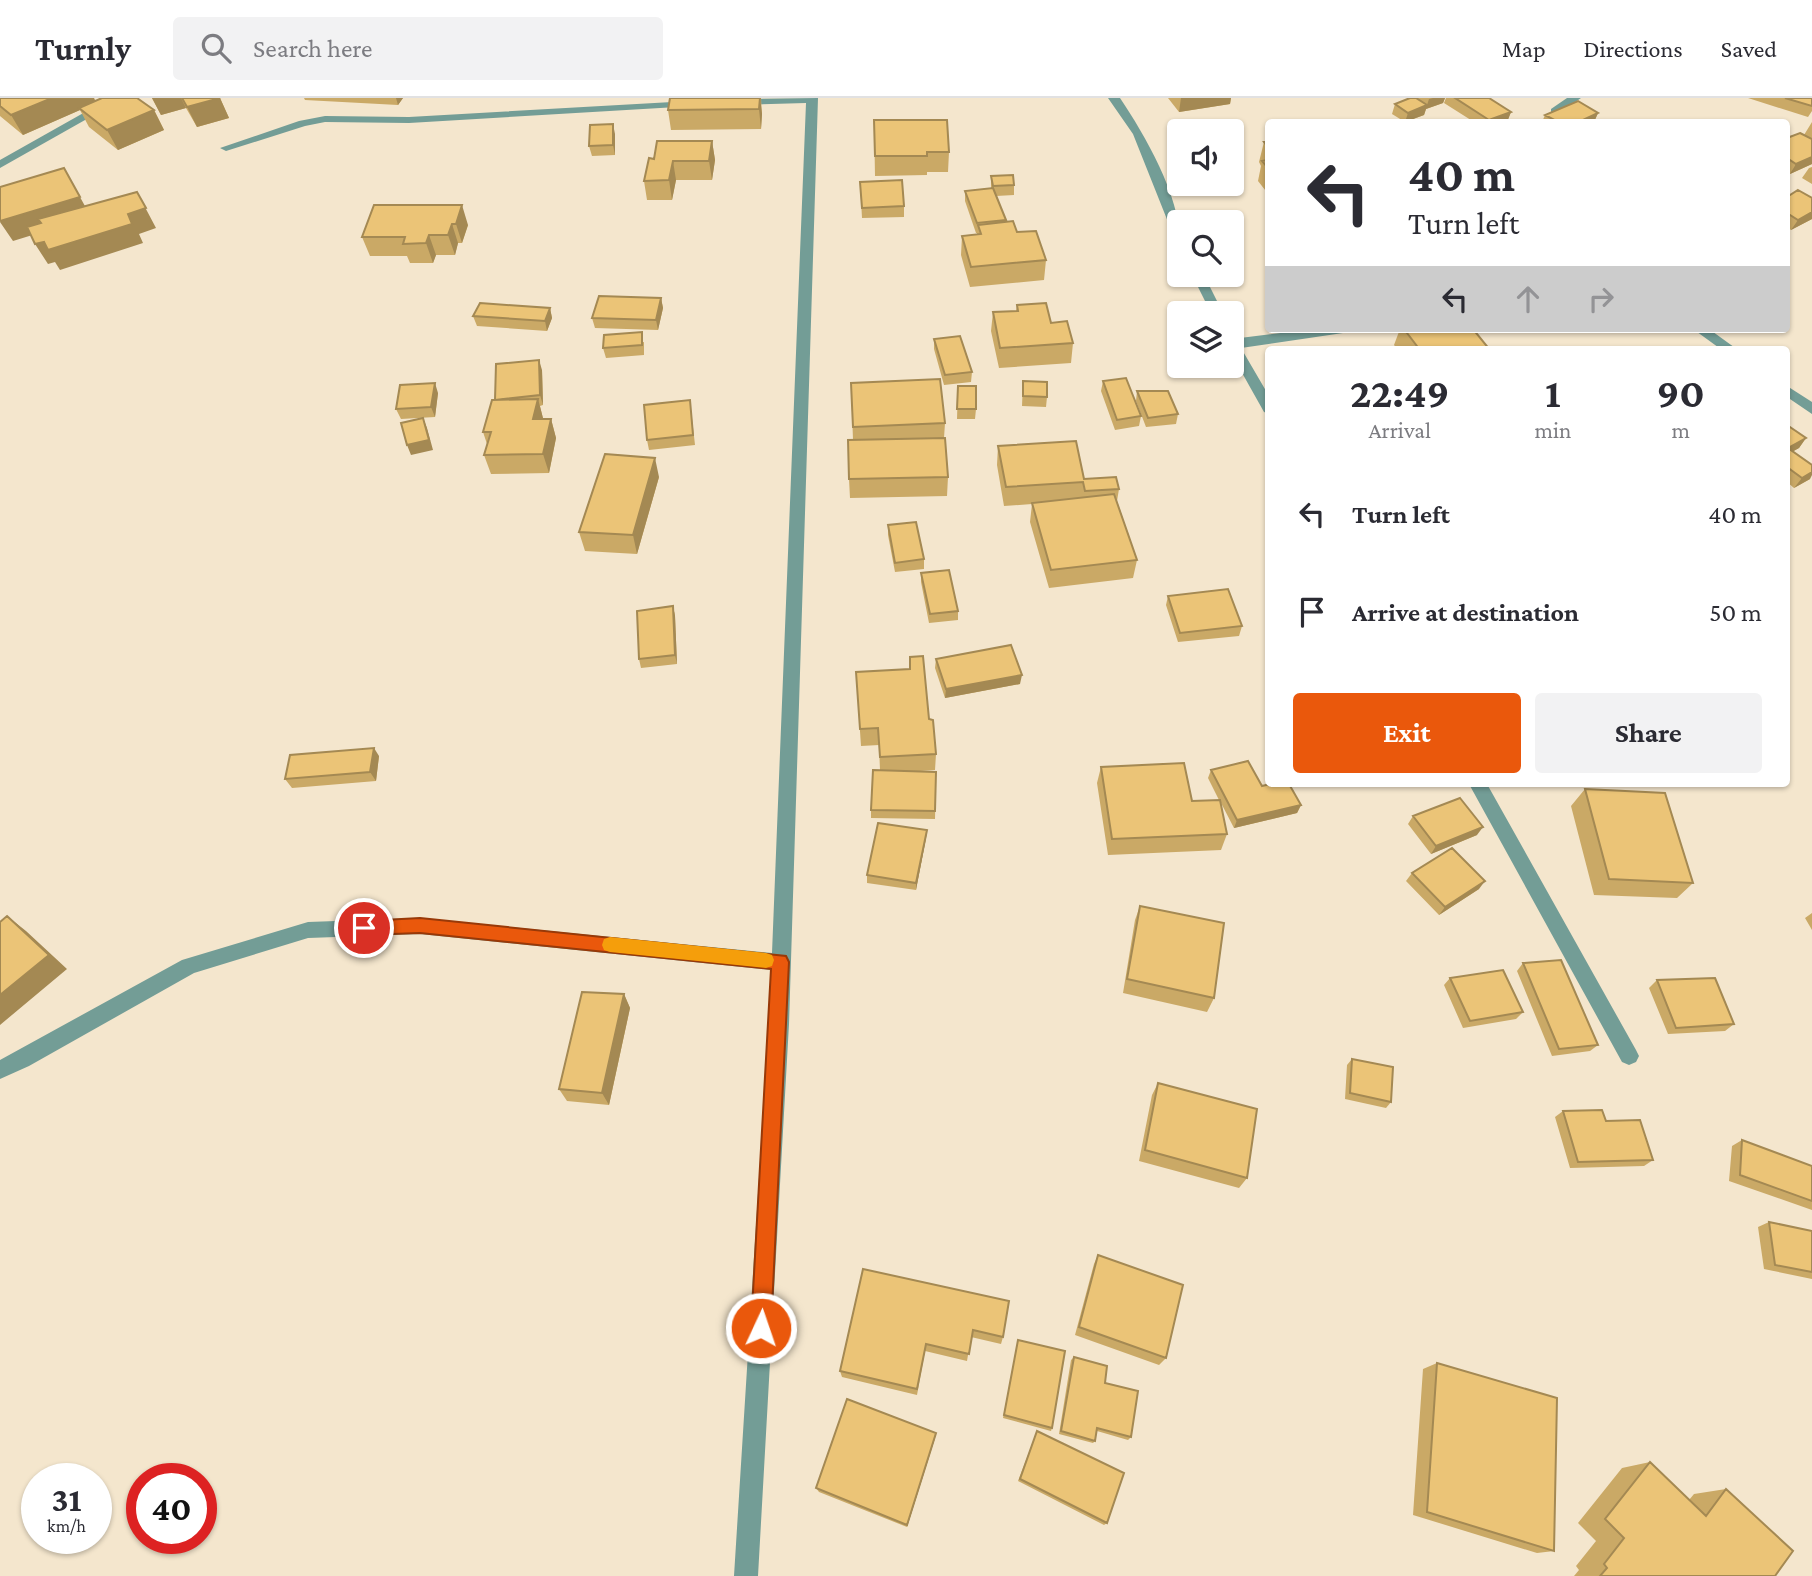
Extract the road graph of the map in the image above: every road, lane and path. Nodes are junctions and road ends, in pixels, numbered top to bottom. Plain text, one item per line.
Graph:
1 (813, 98) edge
2 (1114, 98) edge
3 (1575, 98) edge
4 (115, 99) edge
5 (731, 102) edge
6 (703, 104) edge
7 (1555, 111) edge
8 (226, 148) dead end
9 (0, 165) edge
10 (1169, 210) edge
11 (1314, 333) edge
12 (1706, 333) edge
13 (1244, 342) edge
14 (1725, 346) edge
15 (1244, 364) edge
16 (1790, 392) edge
17 (1265, 402) edge
18 (1812, 409) edge
19 (1480, 787) edge
20 (780, 962) junction
21 (1629, 1056) dead end
22 (0, 1070) edge
23 (746, 1576) edge

1 - 5 street
1 - 20 street
2 - 10 street
3 - 7 street
4 - 9 street
6 - 8 street
11 - 13 street
12 - 14 street
15 - 17 street
16 - 18 street
19 - 21 street
20 - 22 street
20 - 23 street

